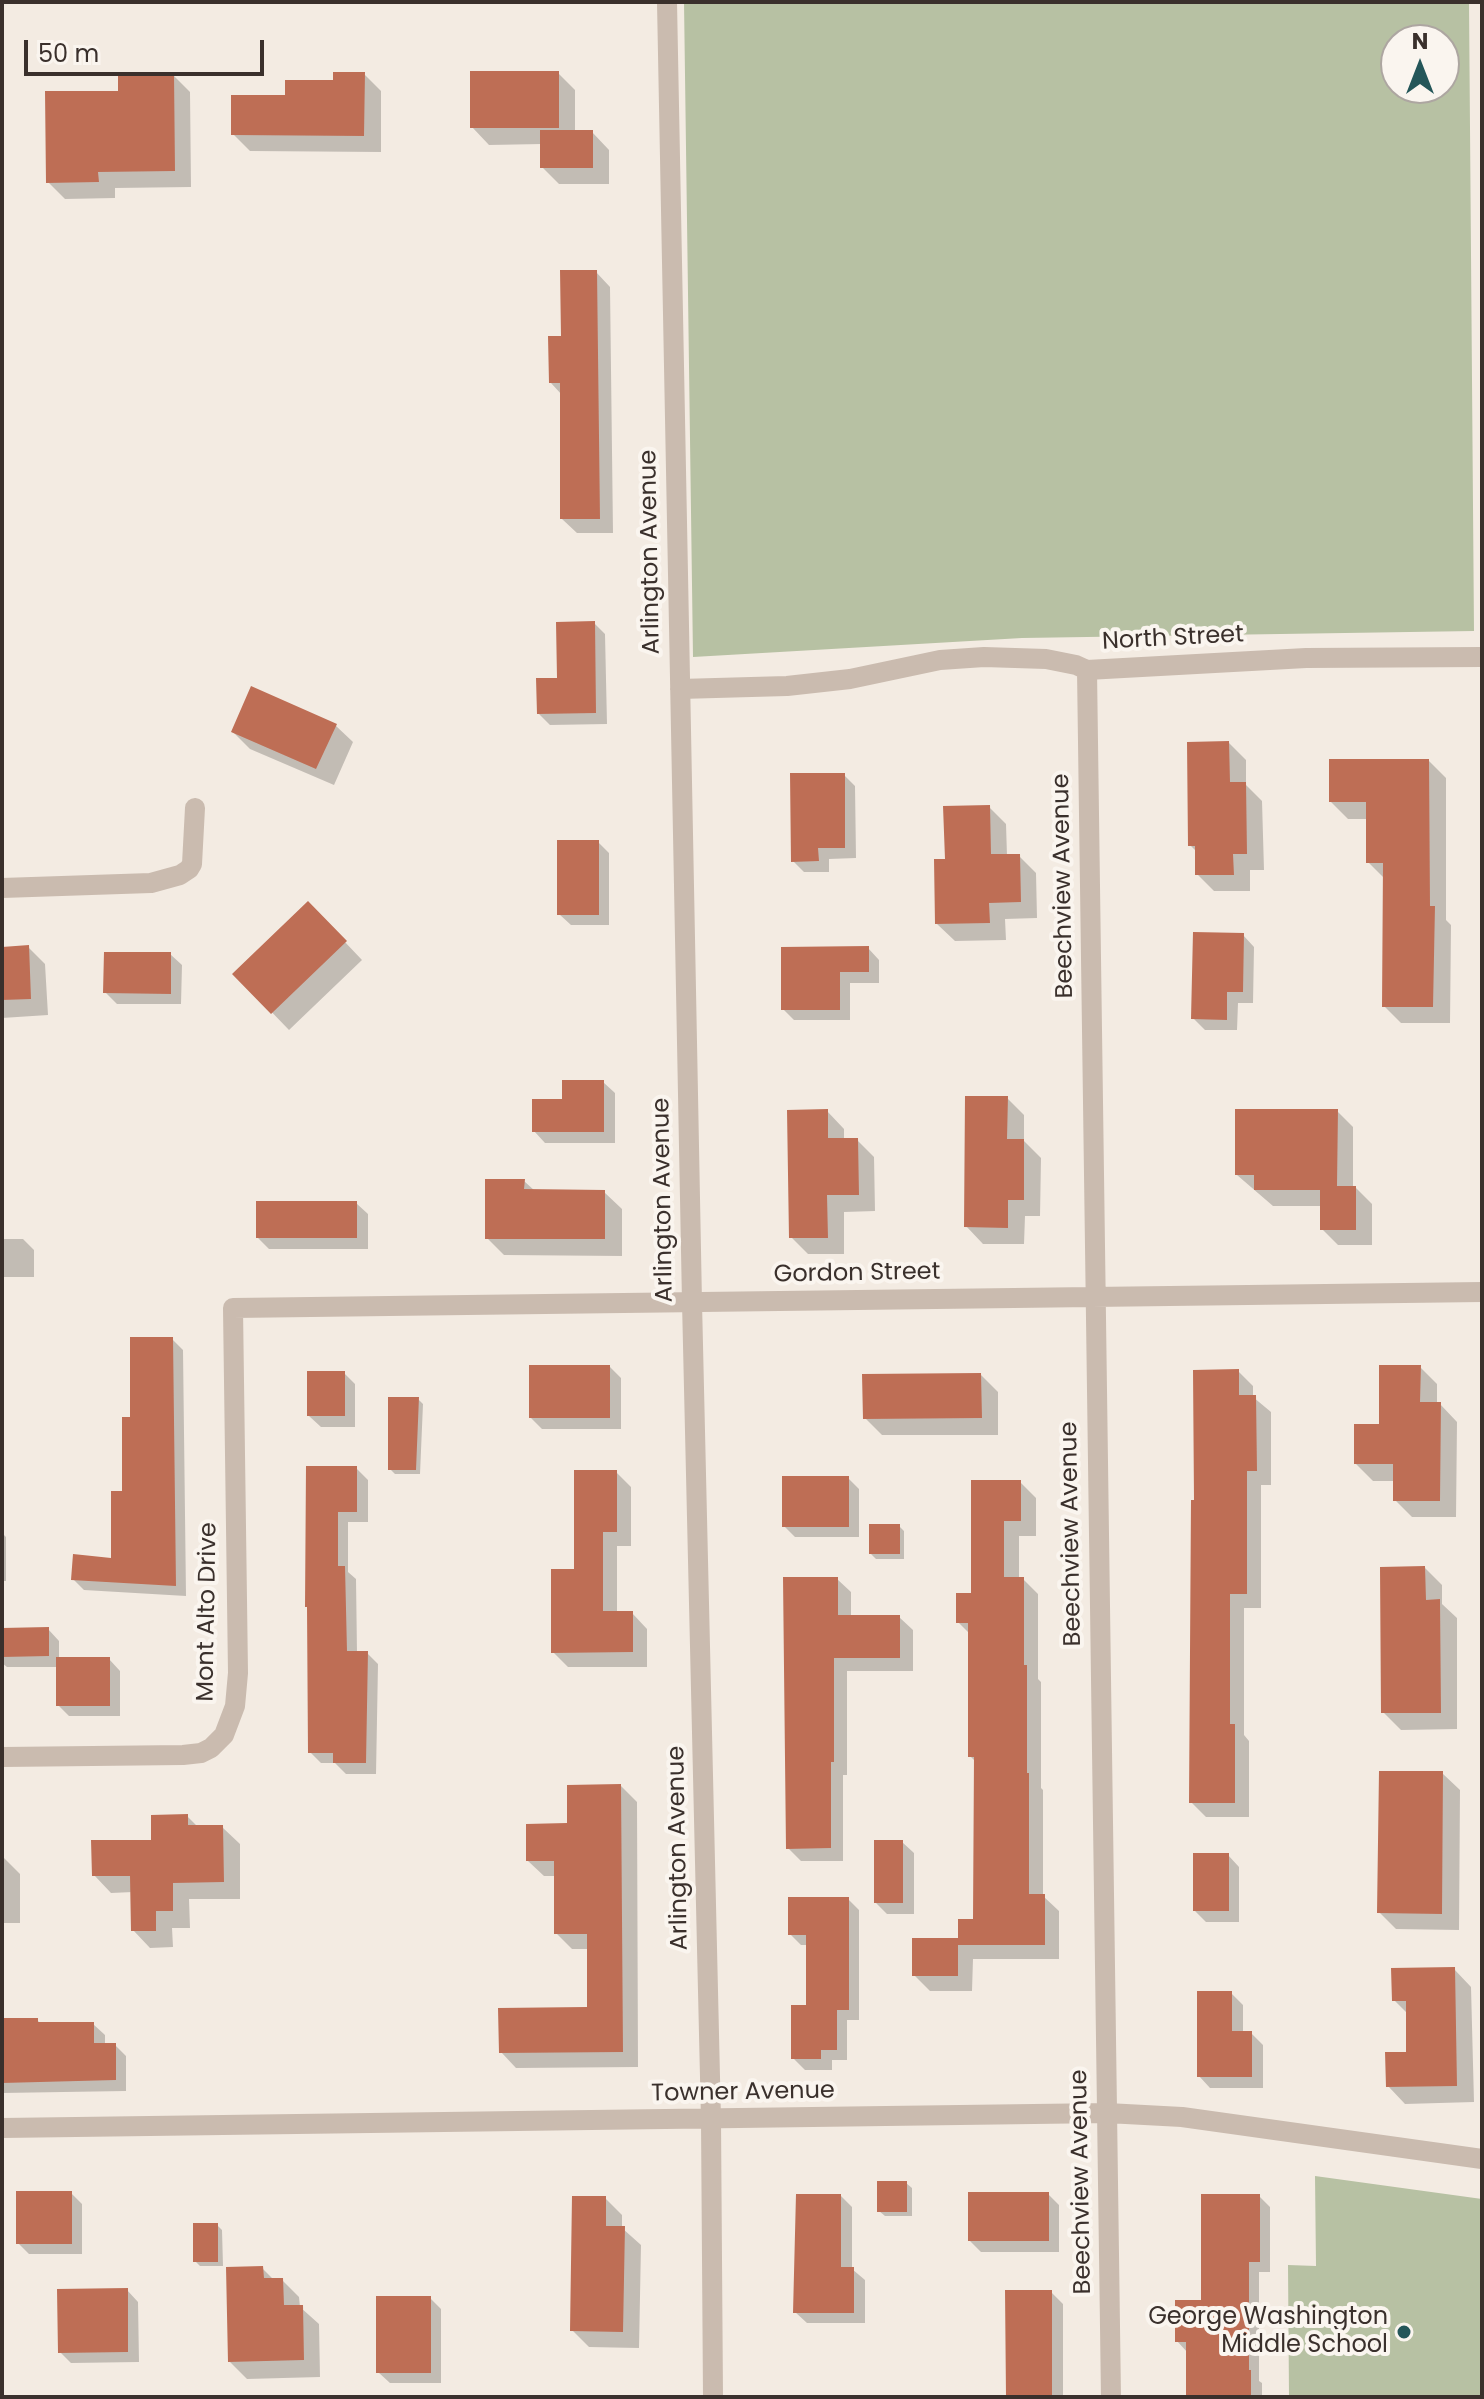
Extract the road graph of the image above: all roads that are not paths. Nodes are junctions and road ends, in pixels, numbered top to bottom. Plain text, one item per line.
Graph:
1 (667, 2) edge
2 (1482, 657) edge
3 (1087, 670) junction
4 (680, 689) junction
5 (195, 808) dead end
6 (2, 888) edge
7 (1482, 1292) edge
8 (1095, 1297) junction
9 (692, 1302) junction
10 (233, 1308) joint
11 (2, 1757) edge
12 (1107, 2113) junction
13 (711, 2120) junction
14 (2, 2128) edge
15 (1482, 2159) edge
16 (713, 2397) edge
17 (1111, 2397) edge

1 - 4 street, Arlington Avenue
2 - 3 street, North Street
3 - 4 street, North Street
3 - 8 street, Beechview Avenue
4 - 9 street, Arlington Avenue
5 - 6 street
7 - 8 street, Gordon Street
8 - 9 street, Gordon Street
8 - 12 street, Beechview Avenue
9 - 10 street, Gordon Street
9 - 13 street, Arlington Avenue
10 - 11 street, Mont Alto Drive
12 - 13 street, Towner Avenue
12 - 15 street, Towner Avenue
12 - 17 street, Beechview Avenue
13 - 14 street, Towner Avenue
13 - 16 street, Arlington Avenue

